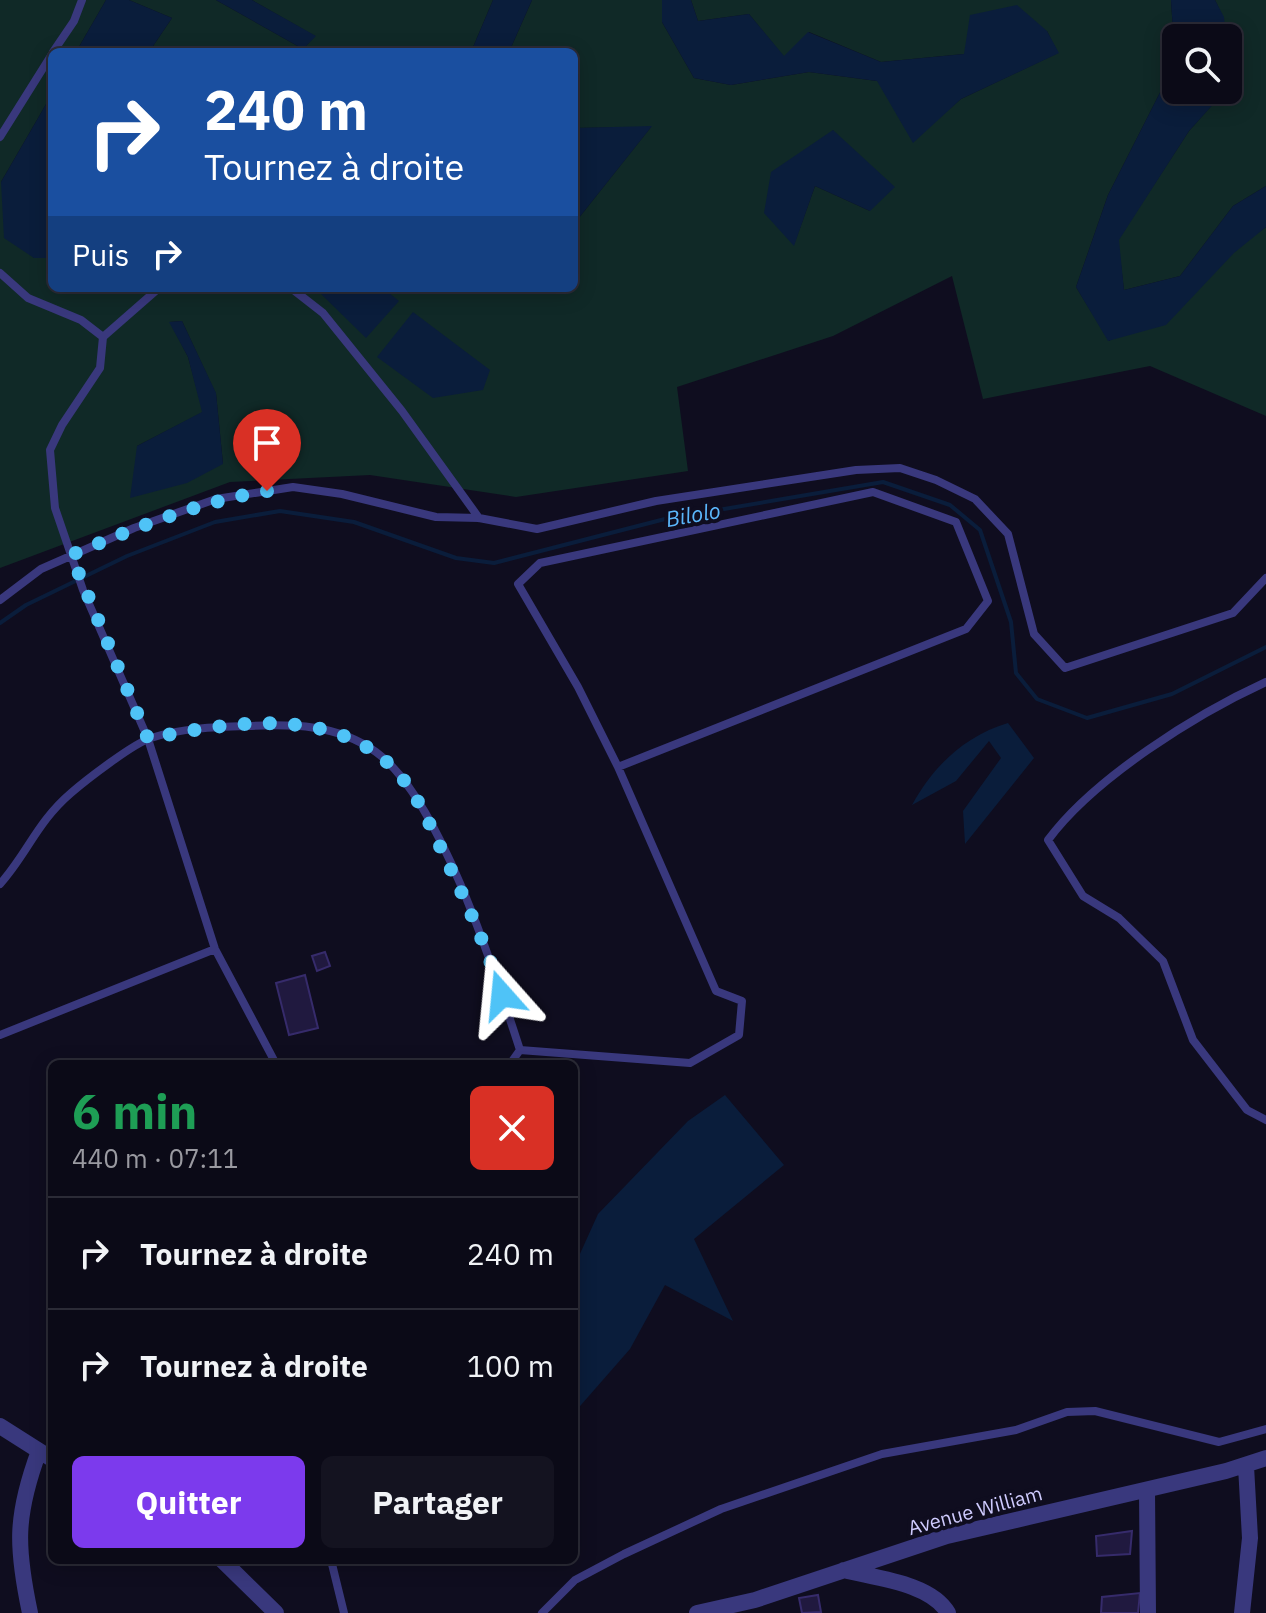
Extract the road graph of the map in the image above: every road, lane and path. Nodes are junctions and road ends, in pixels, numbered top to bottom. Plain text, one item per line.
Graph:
1 (82, 0) edge
2 (56, 48) edge
3 (48, 61) edge
4 (0, 137) edge
5 (0, 273) edge
6 (154, 292) edge
7 (296, 292) edge
8 (103, 337) junction
9 (479, 518) junction
10 (71, 555) junction
11 (1266, 578) edge
12 (0, 600) edge
13 (1266, 682) edge
14 (148, 739) junction
15 (618, 767) junction
16 (0, 884) edge
17 (215, 949) junction
18 (0, 1035) edge
19 (520, 1050) junction
20 (274, 1060) edge
21 (513, 1060) edge
22 (1266, 1120) edge
23 (0, 1426) edge
24 (1266, 1429) edge
25 (46, 1455) edge
26 (1266, 1458) edge
27 (1246, 1466) junction
28 (1147, 1490) junction
29 (226, 1564) edge
30 (332, 1564) edge
31 (843, 1570) junction
32 (30, 1613) edge
33 (276, 1613) edge
34 (344, 1613) edge
35 (542, 1613) edge
36 (697, 1613) edge
37 (948, 1613) edge
38 (1148, 1613) edge
39 (1242, 1613) edge

1 - 2 lane
3 - 4 lane
5 - 8 lane
6 - 8 lane
7 - 9 lane
8 - 10 lane
9 - 10 lane
9 - 11 lane
10 - 12 lane
10 - 14 lane
13 - 22 lane
14 - 16 lane
14 - 17 lane
14 - 19 lane
15 - 15 lane
15 - 19 lane
17 - 18 lane
17 - 20 lane
19 - 21 lane
23 - 25 street
24 - 35 lane
25 - 32 street
26 - 27 street, Avenue William
27 - 28 street, Avenue William
27 - 39 street
28 - 31 street, Avenue William
28 - 38 street
29 - 33 street
30 - 34 lane
31 - 36 street, Avenue William
31 - 37 street

